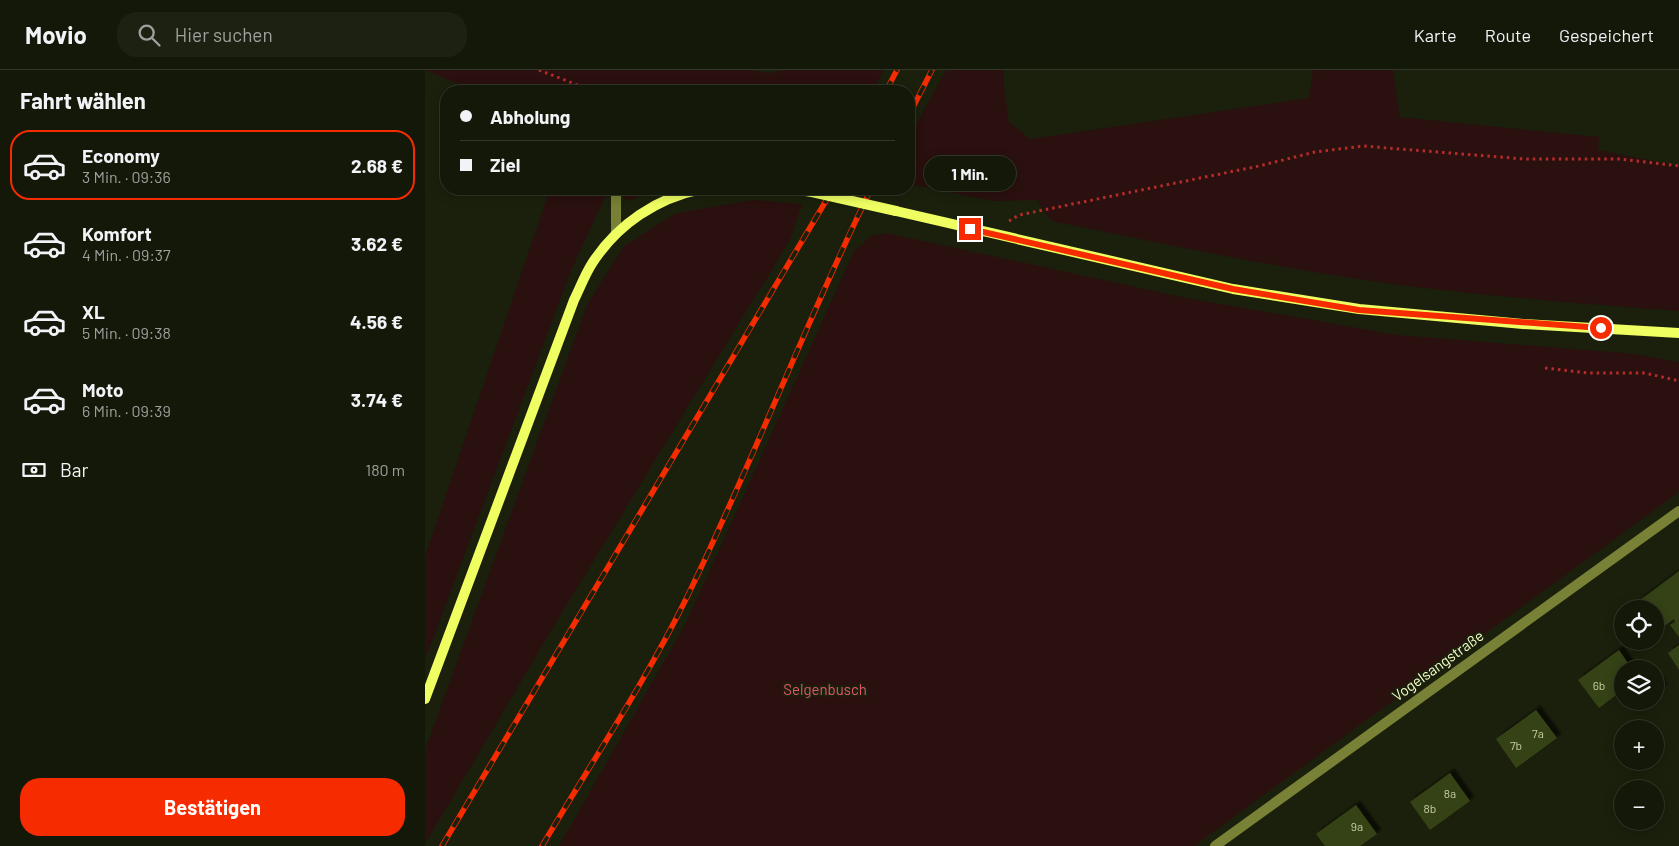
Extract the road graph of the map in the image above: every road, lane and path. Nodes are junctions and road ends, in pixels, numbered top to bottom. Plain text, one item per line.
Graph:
1 (539, 70) edge
2 (578, 85) edge
3 (1679, 166) edge
4 (616, 195) edge
5 (677, 195) edge
6 (825, 195) edge
7 (616, 233) junction
8 (988, 234) junction
9 (1679, 333) edge
10 (1545, 368) dead end
11 (1679, 381) edge
12 (1679, 511) edge
13 (425, 699) edge
14 (1215, 846) edge

1 - 2 path
3 - 8 path
4 - 7 street
5 - 7 main road
6 - 8 main road, bridge
7 - 13 main road
8 - 9 main road
10 - 11 path
12 - 14 street, Vogelsangstraße

